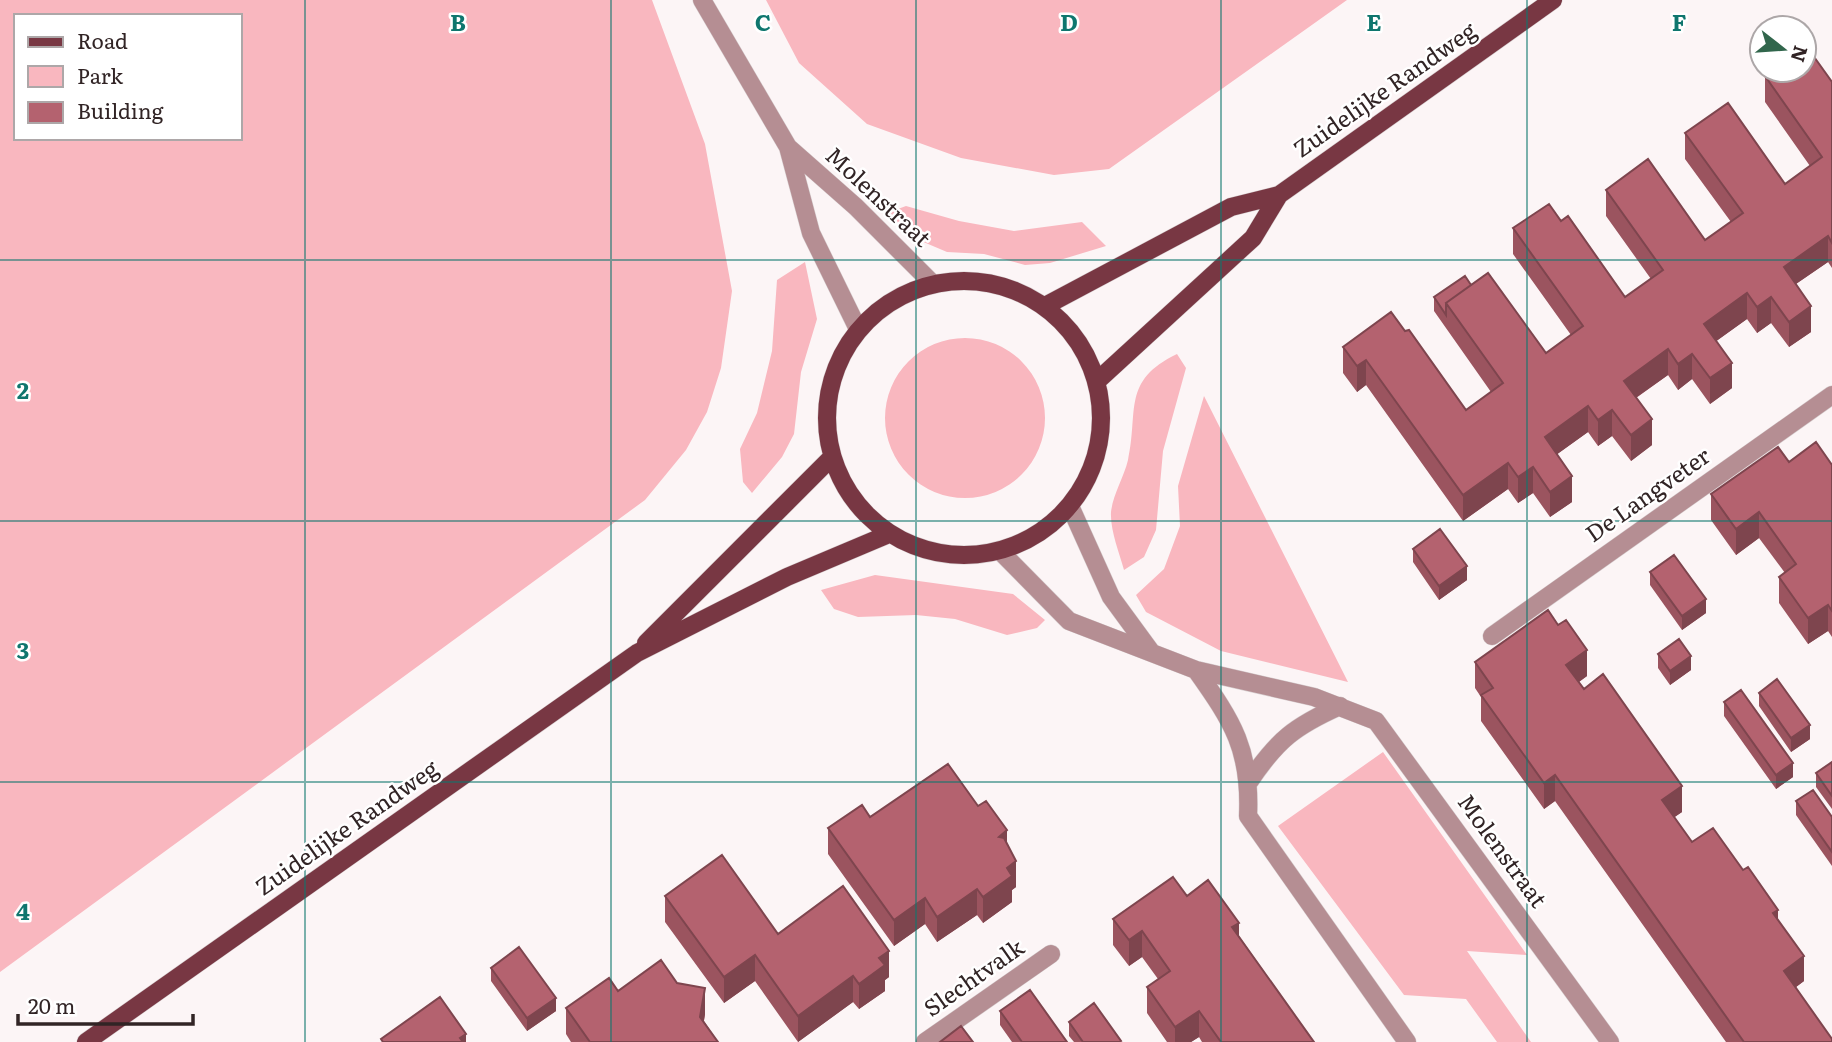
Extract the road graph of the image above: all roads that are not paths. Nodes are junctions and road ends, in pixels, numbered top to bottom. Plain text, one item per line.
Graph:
1 (702, 0) edge
2 (1553, 0) edge
3 (788, 147) junction
4 (1279, 195) junction
5 (933, 283) junction
6 (1045, 306) junction
7 (858, 329) junction
8 (1096, 382) junction
9 (1832, 395) edge
10 (832, 457) junction
11 (1070, 506) junction
12 (889, 534) junction
13 (1000, 551) junction
14 (1492, 636) dead end
15 (637, 653) junction
16 (1152, 653) junction
17 (1196, 670) junction
18 (1340, 706) junction
19 (1249, 782) junction
20 (1051, 954) dead end
21 (86, 1042) edge
22 (925, 1042) edge
23 (1407, 1042) edge
24 (1610, 1042) edge

1 - 3 street, Molenstraat
2 - 4 main road, Zuidelijke Randweg
3 - 5 street, Molenstraat
3 - 7 street, Molenstraat
4 - 6 main road, Zuidelijke Randweg
4 - 8 main road, Zuidelijke Randweg
5 - 6 main road
5 - 7 main road
6 - 8 main road
7 - 10 main road
8 - 11 main road
9 - 14 street, De Langveter
10 - 12 main road
10 - 15 main road, Zuidelijke Randweg
11 - 13 main road
11 - 16 street
12 - 13 main road
12 - 15 main road, Zuidelijke Randweg
13 - 16 street, Molenstraat
15 - 21 main road, Zuidelijke Randweg
16 - 17 street, Molenstraat
17 - 18 street, Molenstraat
17 - 19 street
18 - 19 street
18 - 24 street, Molenstraat
19 - 23 street
20 - 22 street, Slechtvalk

